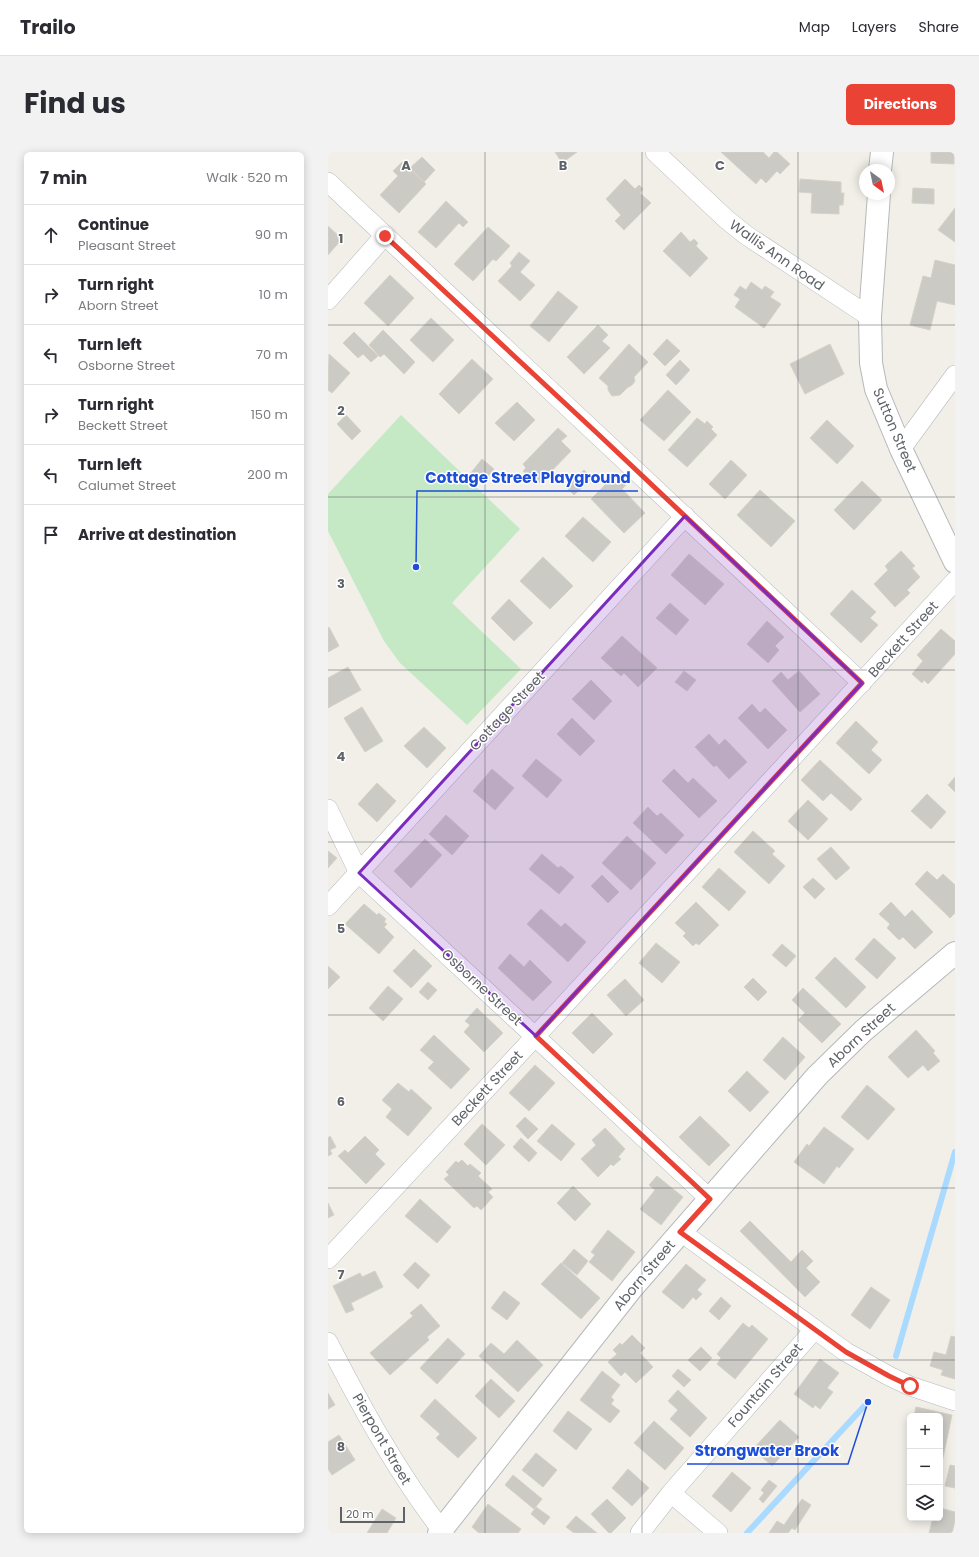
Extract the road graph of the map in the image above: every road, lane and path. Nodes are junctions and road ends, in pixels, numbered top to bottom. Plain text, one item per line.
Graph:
1 (655, 152) edge
2 (882, 152) edge
3 (881, 164) edge
4 (328, 182) edge
5 (879, 200) edge
6 (385, 236) junction
7 (328, 300) edge
8 (870, 317) junction
9 (955, 374) edge
10 (902, 449) junction
11 (686, 516) junction
12 (955, 562) edge
13 (955, 581) edge
14 (862, 683) junction
15 (328, 809) edge
16 (358, 873) junction
17 (328, 906) edge
18 (955, 953) edge
19 (536, 1036) junction
20 (710, 1199) junction
21 (680, 1232) junction
22 (328, 1259) edge
23 (814, 1330) junction
24 (328, 1342) edge
25 (955, 1401) edge
26 (672, 1493) junction
27 (441, 1532) edge
28 (640, 1533) edge
29 (718, 1533) edge

1 - 8 street, Wallis Ann Road
2 - 3 street
4 - 6 street
5 - 8 street, Sutton Street
6 - 7 street
6 - 11 street
8 - 10 street, Sutton Street
9 - 10 street
10 - 12 street, Sutton Street
11 - 14 street
11 - 16 street, Cottage Street
13 - 14 street, Beckett Street
14 - 19 street, Beckett Street
15 - 16 street, Osborne Street
16 - 17 street, Cottage Street
16 - 19 street, Osborne Street
18 - 20 street, Aborn Street
19 - 20 street, Osborne Street
19 - 22 street, Beckett Street
20 - 21 street, Aborn Street
21 - 23 street
21 - 27 street, Aborn Street
23 - 25 street
23 - 26 street, Fountain Street
24 - 27 street, Pierpont Street
26 - 28 street, Fountain Street
26 - 29 street

